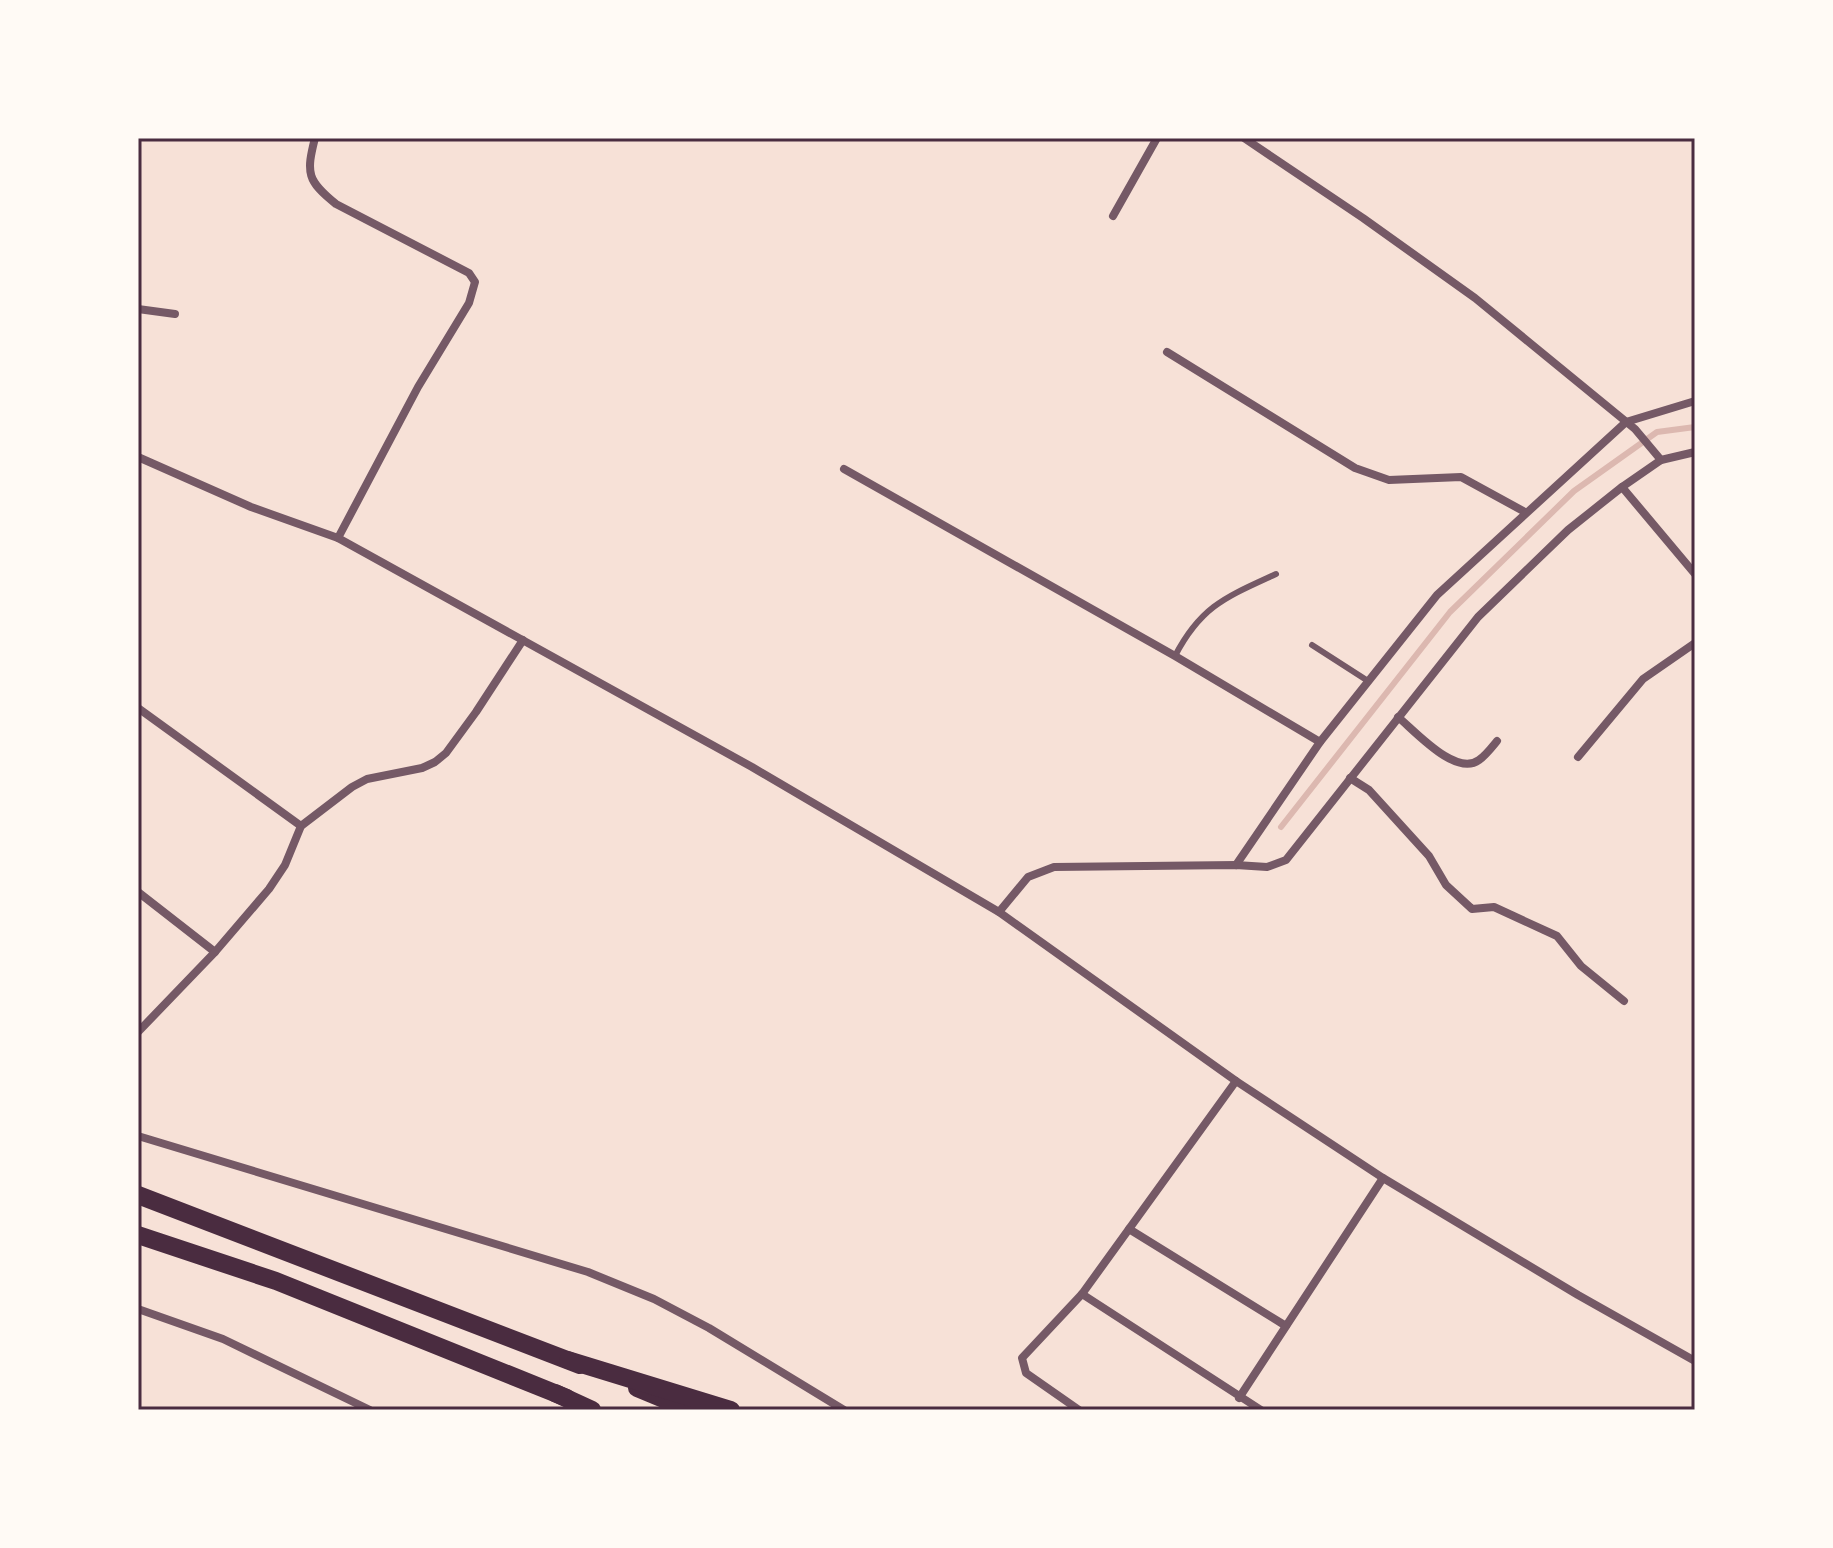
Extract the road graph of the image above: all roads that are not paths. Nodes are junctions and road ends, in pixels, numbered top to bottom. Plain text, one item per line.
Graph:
1 (315, 138) edge
2 (1157, 138) edge
3 (1244, 138) edge
4 (1266, 138) edge
5 (1258, 147) junction
6 (1113, 216) dead end
7 (138, 309) edge
8 (175, 314) dead end
9 (1167, 352) dead end
10 (1695, 401) edge
11 (1626, 422) junction
12 (1695, 452) edge
13 (138, 457) edge
14 (1661, 460) junction
15 (844, 469) dead end
16 (1622, 487) junction
17 (1525, 512) junction
18 (338, 538) junction
19 (1276, 574) dead end
20 (1695, 574) edge
21 (523, 640) junction
22 (1695, 643) edge
23 (1312, 645) dead end
24 (1175, 656) junction
25 (1368, 681) junction
26 (138, 708) edge
27 (1398, 717) junction
28 (1497, 741) dead end
29 (1320, 742) junction
30 (1578, 757) dead end
31 (1350, 778) junction
32 (301, 826) junction
33 (1236, 865) junction
34 (138, 892) edge
35 (999, 912) junction
36 (215, 952) junction
37 (1624, 1001) dead end
38 (138, 1032) edge
39 (1236, 1081) junction
40 (138, 1136) edge
41 (1383, 1178) junction
42 (138, 1195) edge
43 (1129, 1229) junction
44 (138, 1235) edge
45 (1082, 1294) junction
46 (138, 1309) edge
47 (1286, 1326) junction
48 (568, 1360) junction
49 (1695, 1361) edge
50 (555, 1393) junction
51 (1239, 1398) junction
52 (370, 1410) edge
53 (592, 1410) edge
54 (600, 1410) edge
55 (690, 1410) edge
56 (731, 1410) edge
57 (844, 1410) edge
58 (1079, 1410) edge
59 (1261, 1410) edge

1 - 18 street
2 - 6 street
3 - 5 street
4 - 5 street
5 - 11 street
7 - 8 street
9 - 17 street
10 - 11 street
11 - 14 street
11 - 17 street
12 - 14 street
13 - 18 street
14 - 16 street
15 - 24 street
16 - 20 street
16 - 27 street
17 - 25 street
18 - 21 street
19 - 24 lane
21 - 32 street
21 - 35 street
22 - 30 street
23 - 25 lane
24 - 29 street
25 - 29 street
26 - 32 street
27 - 28 street
27 - 31 street
29 - 33 street
31 - 33 street
31 - 37 street
32 - 36 street
33 - 35 street
34 - 36 street
35 - 39 street
36 - 38 street
39 - 41 street
39 - 43 street
40 - 57 street
41 - 47 street
41 - 49 street
42 - 48 main road
43 - 45 street
43 - 47 street
44 - 50 main road
45 - 51 street
45 - 58 street
46 - 52 street
47 - 51 street
48 - 55 main road
48 - 56 main road
50 - 53 main road
50 - 54 main road
51 - 59 street

